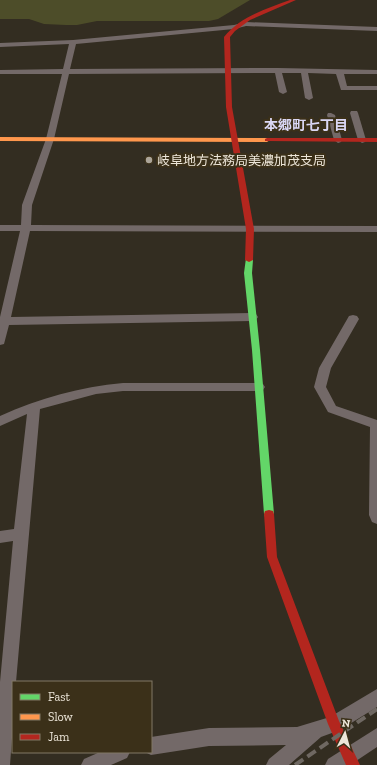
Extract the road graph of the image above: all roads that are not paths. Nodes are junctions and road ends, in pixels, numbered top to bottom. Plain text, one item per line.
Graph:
1 (294, 0) edge
2 (234, 27) junction
3 (377, 29) edge
4 (72, 42) junction
5 (0, 45) edge
6 (227, 70) junction
7 (278, 70) junction
8 (65, 71) junction
9 (304, 71) junction
10 (339, 71) junction
11 (0, 72) edge
12 (377, 72) edge
13 (377, 88) edge
14 (282, 92) dead end
15 (309, 98) dead end
16 (354, 113) dead end
17 (331, 115) dead end
18 (0, 138) edge
19 (50, 139) junction
20 (235, 140) junction
21 (338, 140) junction
22 (362, 140) junction
23 (377, 140) edge
24 (0, 228) edge
25 (26, 228) junction
26 (250, 229) junction
27 (377, 229) edge
28 (252, 317) junction
29 (353, 319) dead end
30 (3, 321) edge
31 (0, 341) edge
32 (259, 387) junction
33 (34, 406) junction
34 (0, 421) edge
35 (377, 425) edge
36 (377, 518) edge
37 (21, 534) junction
38 (0, 537) edge
39 (377, 697) edge
40 (327, 726) junction
41 (377, 737) edge
42 (152, 746) edge
43 (119, 753) edge
44 (350, 760) edge
45 (1, 765) edge
46 (90, 765) edge
47 (275, 765) edge
48 (334, 765) edge

1 - 2 street
2 - 3 street
2 - 4 street
2 - 6 street
4 - 5 street
4 - 8 street
6 - 7 street
6 - 8 street
6 - 20 street
7 - 9 street
7 - 14 street
8 - 11 street
8 - 19 street
9 - 10 street
9 - 15 street
10 - 12 street
10 - 13 street
16 - 22 street
17 - 21 street
18 - 19 street
19 - 20 street
19 - 25 street
20 - 21 street
20 - 26 street
21 - 22 street
22 - 23 street
24 - 25 street
25 - 26 street
25 - 30 street
26 - 27 street
26 - 28 street
28 - 30 street
28 - 32 street
29 - 35 street
30 - 31 street
32 - 33 street
32 - 40 street
33 - 34 street
33 - 37 street
35 - 36 street
37 - 38 street
37 - 45 street
39 - 40 street
40 - 42 street
40 - 44 street
40 - 47 street
41 - 44 street
43 - 46 street
44 - 48 street

